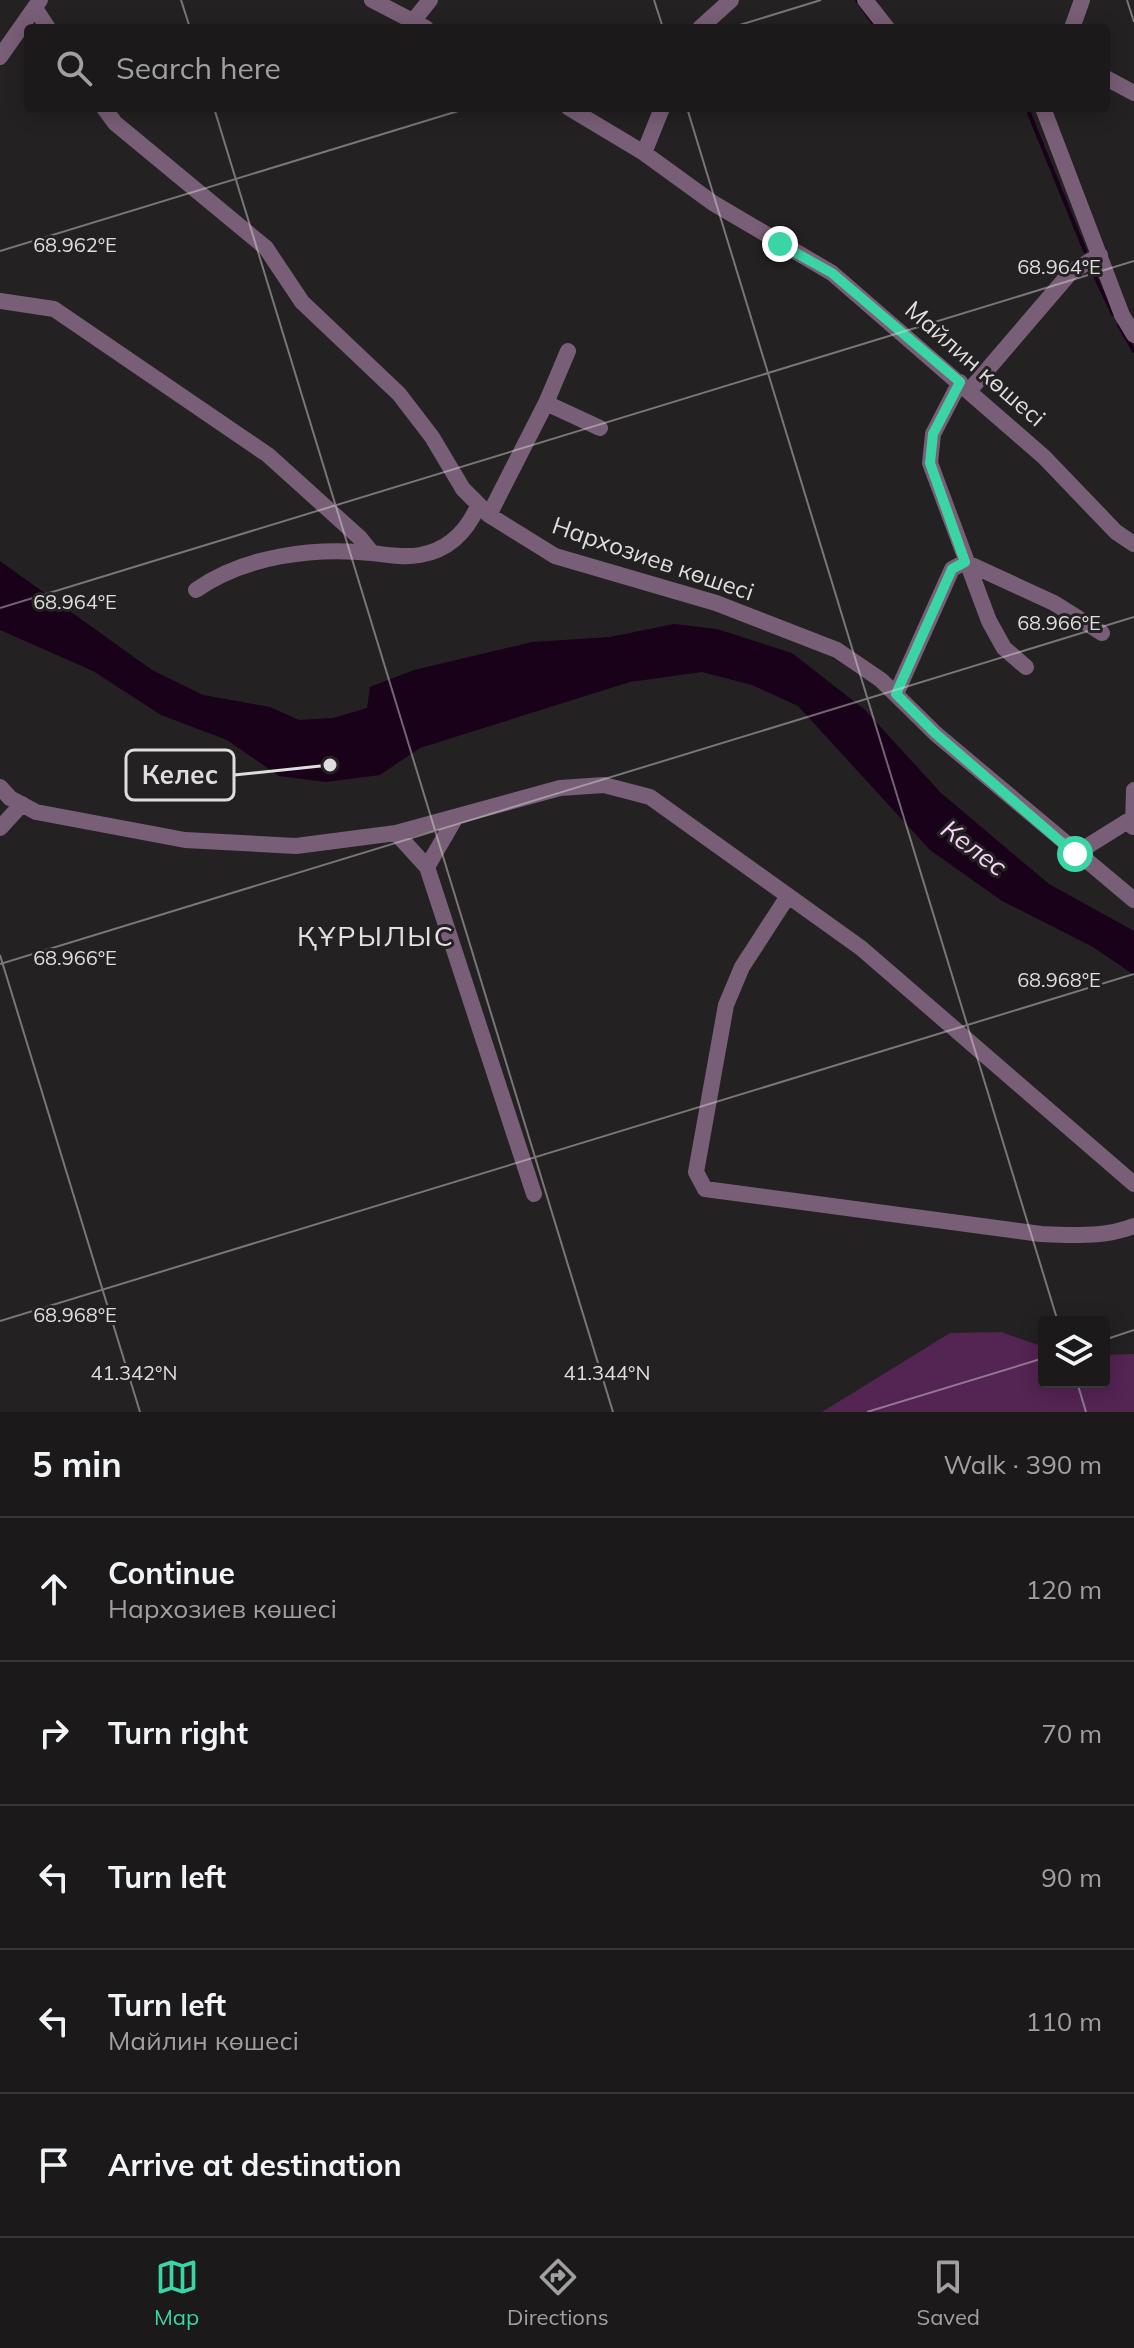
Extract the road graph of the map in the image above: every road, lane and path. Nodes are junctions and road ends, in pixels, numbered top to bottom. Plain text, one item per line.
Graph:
1 (372, 0) edge
2 (430, 0) edge
3 (731, 0) edge
4 (865, 0) edge
5 (1082, 0) edge
6 (38, 4) edge
7 (46, 24) edge
8 (420, 24) edge
9 (704, 24) edge
10 (884, 24) edge
11 (1073, 24) edge
12 (0, 57) edge
13 (1110, 80) edge
14 (1134, 93) edge
15 (107, 112) edge
16 (576, 112) edge
17 (660, 112) edge
18 (1045, 112) edge
19 (644, 153) junction
20 (1100, 255) junction
21 (0, 301) edge
22 (1134, 335) edge
23 (568, 351) dead end
24 (964, 386) junction
25 (546, 403) junction
26 (600, 428) dead end
27 (484, 511) junction
28 (1134, 544) edge
29 (372, 553) junction
30 (965, 562) junction
31 (196, 590) dead end
32 (1102, 633) dead end
33 (1026, 667) dead end
34 (896, 694) junction
35 (0, 787) edge
36 (1134, 790) edge
37 (22, 804) junction
38 (456, 817) junction
39 (1133, 824) edge
40 (0, 828) edge
41 (396, 833) junction
42 (1075, 854) junction
43 (427, 867) junction
44 (788, 896) junction
45 (1134, 900) edge
46 (1134, 1184) edge
47 (534, 1194) dead end
48 (1134, 1226) edge

1 - 8 street
2 - 8 street
3 - 9 street
4 - 10 street
5 - 11 street
6 - 7 street
6 - 12 street
13 - 14 street
15 - 27 street, Нархозиев көшесі
16 - 19 street, Майлин көшесі
17 - 19 street
18 - 20 street
19 - 24 street, Майлин көшесі
20 - 22 street
20 - 24 street
21 - 29 street
23 - 25 street
24 - 28 street, Майлин көшесі
24 - 30 street
25 - 26 street
25 - 27 street
27 - 29 street
27 - 34 street, Нархозиев көшесі
29 - 31 street
30 - 32 street
30 - 33 street
30 - 34 street
34 - 42 street, Нархозиев көшесі
35 - 37 street
36 - 39 street
37 - 40 street
37 - 41 street
38 - 41 street
38 - 43 street
38 - 44 street
39 - 42 street
41 - 43 street
42 - 45 street, Нархозиев көшесі
43 - 47 street
44 - 46 street
44 - 48 street

